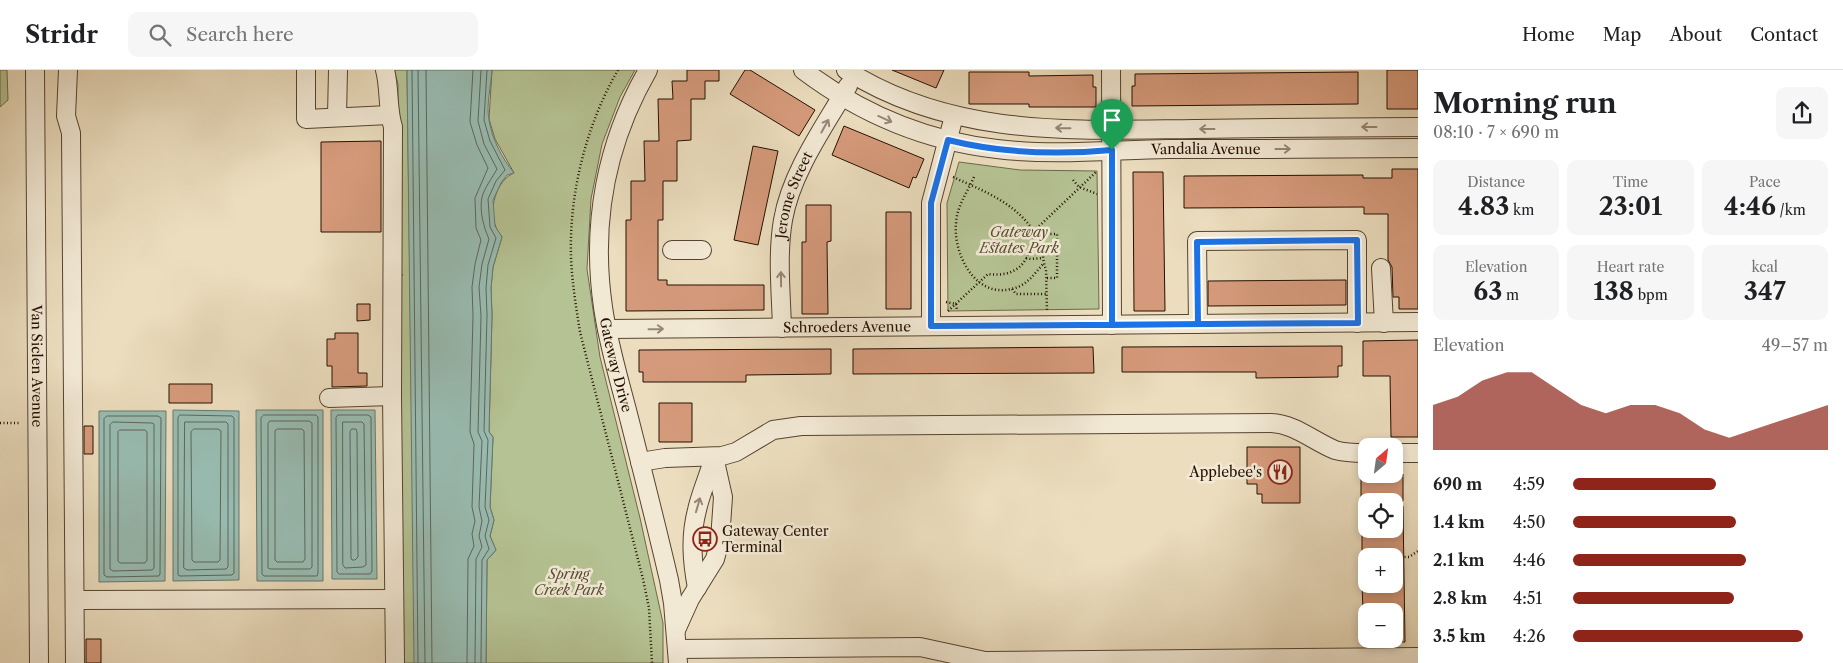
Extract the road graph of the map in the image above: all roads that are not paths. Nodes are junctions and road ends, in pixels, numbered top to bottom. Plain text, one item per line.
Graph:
1 (35, 70) edge
2 (68, 70) edge
3 (306, 70) edge
4 (338, 70) edge
5 (385, 70) edge
6 (648, 70) edge
7 (803, 70) edge
8 (1111, 70) edge
9 (850, 73) edge
10 (842, 96) junction
11 (389, 114) junction
12 (337, 116) junction
13 (954, 116) junction
14 (1418, 127) edge
15 (1112, 129) junction
16 (948, 140) junction
17 (1418, 148) edge
18 (1112, 150) junction
19 (672, 250) dead end
20 (702, 250) dead end
21 (1381, 268) dead end
22 (1384, 322) junction
23 (1418, 322) edge
24 (1358, 323) junction
25 (1198, 324) junction
26 (1112, 325) junction
27 (931, 326) junction
28 (782, 328) junction
29 (607, 329) junction
30 (392, 396) junction
31 (329, 398) dead end
32 (1358, 453) edge
33 (1403, 453) edge
34 (1418, 453) edge
35 (714, 457) junction
36 (640, 462) junction
37 (697, 588) junction
38 (394, 599) junction
39 (75, 600) junction
40 (675, 631) junction
41 (677, 656) edge
42 (1418, 657) edge
43 (39, 663) edge
44 (75, 663) edge
45 (395, 663) edge

1 - 43 street, Van Siclen Avenue
2 - 39 street
3 - 12 street
4 - 12 street
5 - 11 street
6 - 29 street, Gateway Drive
7 - 10 street, Vandalia Avenue
8 - 15 street
9 - 10 street, Jerome Street
9 - 13 street, Vandalia Avenue
10 -> 16 street, Vandalia Avenue
28 -> 10 street, Jerome Street
11 - 12 street
11 - 30 street
15 -> 13 street, Vandalia Avenue
13 - 16 street
14 -> 15 street, Vandalia Avenue
15 - 18 street
16 - 18 street, Vandalia Avenue
16 - 27 street
18 -> 17 street, Vandalia Avenue
18 - 26 street
19 - 20 street
21 - 22 street
22 - 23 street, Schroeders Avenue
22 - 24 street, Schroeders Avenue
24 - 25 street, Schroeders Avenue
24 - 25 street
25 - 26 street, Schroeders Avenue
26 - 27 street, Schroeders Avenue
27 - 28 street, Schroeders Avenue
29 -> 28 street, Schroeders Avenue
29 - 36 street, Gateway Drive
30 - 31 street
30 - 38 street
32 - 35 street
33 - 34 street
35 - 36 street
37 -> 35 street
35 - 37 street
36 - 40 street, Gateway Drive
37 - 40 street
38 - 39 street
38 - 45 street
39 - 44 street
40 - 41 street, Gateway Drive
41 - 42 street

